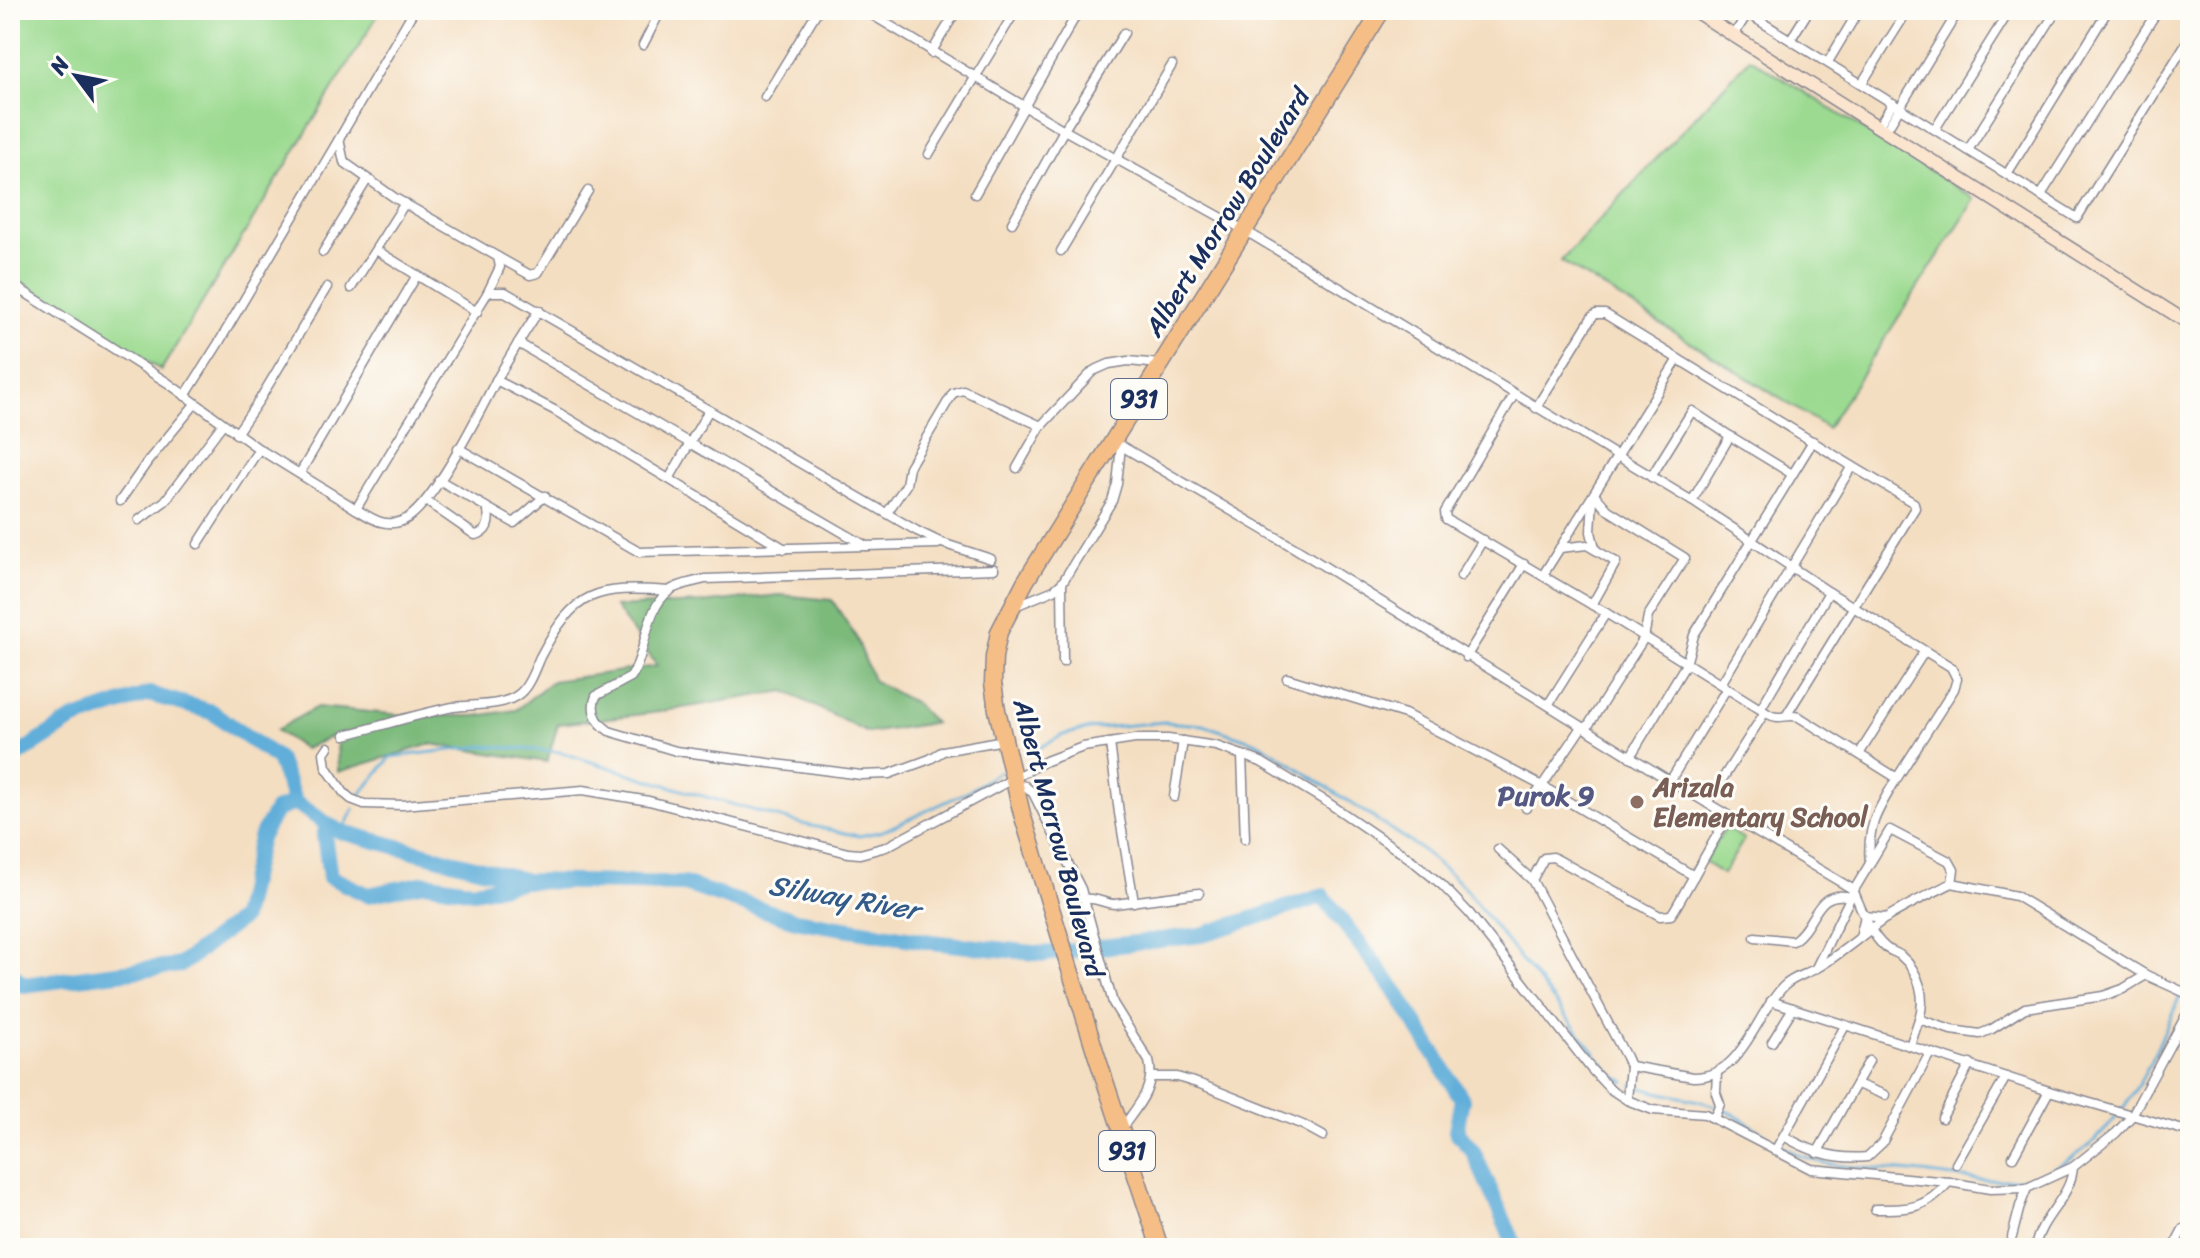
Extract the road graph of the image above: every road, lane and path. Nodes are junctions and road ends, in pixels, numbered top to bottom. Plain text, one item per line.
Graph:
1 (414, 10) edge
2 (661, 10) edge
3 (818, 10) edge
4 (864, 10) edge
5 (957, 10) edge
6 (1016, 10) edge
7 (1079, 10) edge
8 (1382, 10) edge
9 (1693, 10) edge
10 (1809, 10) edge
11 (1859, 10) edge
12 (1908, 10) edge
13 (1959, 10) edge
14 (2010, 10) edge
15 (2057, 10) edge
16 (2108, 10) edge
17 (2158, 10) edge
18 (2184, 10) edge
19 (1748, 12) edge
20 (2190, 13) edge
21 (1124, 33) dead end
22 (1734, 35) junction
23 (2190, 37) edge
24 (1791, 39) junction
25 (643, 45) dead end
26 (931, 53) junction
27 (1828, 62) junction
28 (1172, 65) dead end
29 (975, 77) junction
30 (1862, 83) junction
31 (765, 97) dead end
32 (1897, 105) junction
33 (1025, 108) junction
34 (1935, 129) junction
35 (1064, 130) junction
36 (1881, 130) junction
37 (339, 139) junction
38 (1968, 150) junction
39 (929, 154) dead end
40 (1115, 159) junction
41 (325, 161) junction
42 (344, 162) junction
43 (2007, 174) junction
44 (367, 180) junction
45 (588, 191) dead end
46 (975, 194) dead end
47 (2041, 195) junction
48 (405, 203) junction
49 (1012, 223) dead end
50 (1244, 230) junction
51 (376, 250) junction
52 (1061, 251) dead end
53 (323, 252) dead end
54 (498, 257) junction
55 (417, 275) junction
56 (495, 280) junction
57 (10, 283) edge
58 (327, 287) dead end
59 (351, 288) dead end
60 (488, 292) junction
61 (505, 292) junction
62 (539, 310) junction
63 (477, 312) junction
64 (2190, 324) edge
65 (518, 343) junction
66 (1678, 359) junction
67 (1161, 364) junction
68 (496, 380) junction
69 (1514, 395) junction
70 (185, 396) junction
71 (195, 404) junction
72 (1536, 408) junction
73 (709, 410) junction
74 (222, 425) junction
75 (1041, 426) junction
76 (236, 434) junction
77 (1730, 436) junction
78 (1813, 441) junction
79 (690, 443) junction
80 (1117, 443) junction
81 (458, 448) junction
82 (259, 449) junction
83 (1616, 457) junction
84 (1852, 466) junction
85 (1017, 468) dead end
86 (300, 473) junction
87 (1792, 474) junction
88 (1651, 477) junction
89 (669, 479) junction
90 (439, 480) junction
91 (1594, 494) junction
92 (545, 496) junction
93 (120, 501) dead end
94 (426, 501) junction
95 (1692, 501) junction
96 (356, 509) junction
97 (488, 511) junction
98 (887, 513) junction
99 (139, 520) dead end
100 (847, 535) junction
101 (1483, 540) junction
102 (1751, 540) junction
103 (942, 543) junction
104 (198, 544) dead end
105 (866, 546) junction
106 (851, 547) junction
107 (1560, 548) junction
108 (1595, 548) junction
109 (785, 549) junction
110 (1524, 564) junction
111 (1791, 565) junction
112 (1543, 575) junction
113 (1461, 576) dead end
114 (1062, 583) junction
115 (669, 591) junction
116 (1829, 592) junction
117 (1592, 605) junction
118 (1853, 607) junction
119 (1010, 608) junction
120 (1606, 613) junction
121 (1644, 638) junction
122 (1924, 652) junction
123 (1466, 657) junction
124 (1063, 662) dead end
125 (1686, 664) junction
126 (1287, 678) dead end
127 (1724, 686) junction
128 (1548, 705) junction
129 (1763, 710) junction
130 (1785, 717) junction
131 (1584, 728) junction
132 (345, 735) dead end
133 (1004, 740) junction
134 (1183, 741) junction
135 (1110, 743) junction
136 (328, 747) dead end
137 (1859, 754) junction
138 (1242, 755) junction
139 (1630, 757) junction
140 (1897, 778) junction
141 (1670, 781) junction
142 (1014, 782) junction
143 (1542, 786) junction
144 (1174, 797) dead end
145 (1707, 803) junction
146 (1526, 808) dead end
147 (1728, 816) junction
148 (1245, 839) dead end
149 (1498, 849) dead end
150 (1870, 865) junction
151 (1694, 876) junction
152 (1532, 880) junction
153 (1952, 883) junction
154 (1199, 893) dead end
155 (1853, 893) junction
156 (1134, 902) junction
157 (1086, 903) junction
158 (1865, 916) junction
159 (1886, 918) junction
160 (1873, 929) junction
161 (1755, 937) dead end
162 (1860, 938) junction
163 (1816, 968) junction
164 (2146, 975) junction
165 (2186, 993) edge
166 (1771, 1001) junction
167 (1793, 1008) junction
168 (2190, 1008) edge
169 (1919, 1019) junction
170 (1845, 1026) junction
171 (1772, 1042) dead end
172 (1910, 1046) junction
173 (1930, 1053) junction
174 (1869, 1061) dead end
175 (1970, 1064) junction
176 (1630, 1066) junction
177 (1717, 1072) junction
178 (1151, 1077) junction
179 (2006, 1077) junction
180 (1857, 1084) junction
181 (2049, 1091) junction
182 (1885, 1095) dead end
183 (1627, 1100) junction
184 (1717, 1111) junction
185 (2129, 1116) junction
186 (1942, 1118) dead end
187 (1120, 1130) junction
188 (2190, 1132) edge
189 (1323, 1136) dead end
190 (1783, 1138) junction
191 (1776, 1150) junction
192 (1817, 1153) junction
193 (2013, 1157) dead end
194 (1956, 1164) dead end
195 (2073, 1167) junction
196 (1949, 1182) junction
197 (2027, 1188) junction
198 (1875, 1209) dead end
199 (2183, 1229) dead end
200 (2012, 1237) dead end
201 (1160, 1248) edge
202 (2035, 1248) edge
203 (2173, 1248) edge

1 - 37 street
2 - 25 street
3 - 31 street
4 - 26 street
5 - 26 street
6 - 29 street
7 - 33 street
8 - 50 highway, Albert Morrow Boulevard / 931
9 - 22 street
10 - 24 street
11 - 27 street
12 - 30 street
13 - 32 street
14 - 34 street
15 - 38 street
16 - 43 street
17 - 47 street
18 - 20 street
19 - 22 street
19 - 24 street
21 - 35 street
22 - 36 street
23 - 47 street
24 - 27 street
26 - 29 street
27 - 30 street
28 - 40 street
29 - 33 street
29 - 39 street
30 - 32 street
32 - 34 street
32 - 36 street
33 - 35 street
33 - 46 street
34 - 38 street
35 - 40 street
35 - 49 street
36 - 64 street
37 - 41 street
37 - 42 street
38 - 43 street
40 - 50 street
40 - 52 street
41 - 42 street
41 - 70 street
42 - 44 street
43 - 47 street
44 - 48 street
44 - 53 street
45 - 54 street
48 - 51 street
48 - 54 street
50 - 67 highway, Albert Morrow Boulevard / 931
50 - 69 street
51 - 55 street
51 - 59 street
54 - 56 street
55 - 63 street
55 - 86 street
56 - 60 street
56 - 61 street
57 - 70 street
58 - 76 street
60 - 61 street
60 - 63 street
61 - 62 street
62 - 65 street
62 - 73 street
63 - 96 street
65 - 68 street
65 - 79 street
66 - 72 street
66 - 78 street
66 - 83 street
67 - 75 street
67 - 80 highway, Albert Morrow Boulevard / 931
68 - 81 street
68 - 89 street
69 - 72 street
69 - 101 street
70 - 71 street
71 - 74 street
71 - 93 street
72 - 83 street
73 - 79 street
73 - 98 street
74 - 76 street
74 - 99 street
75 - 85 street
75 - 98 street
76 - 82 street
77 - 87 street
77 - 88 street
77 - 95 street
78 - 84 street
78 - 87 street
79 - 89 street
79 - 100 street
80 - 114 street
80 - 119 highway, Albert Morrow Boulevard / 931
80 - 123 street
81 - 90 street
81 - 92 street
82 - 86 street
82 - 104 street
83 - 88 street
83 - 91 street
84 - 111 street
84 - 118 street
86 - 96 street
87 - 102 street
88 - 95 street
89 - 109 street
90 - 94 street
90 - 97 street
91 - 107 street
91 - 108 street
91 - 121 street
92 - 97 street
92 - 109 street
94 - 96 street
94 - 97 street
95 - 102 street
98 - 103 street
100 - 105 street
100 - 106 street
101 - 110 street
101 - 113 street
102 - 111 street
102 - 125 street
103 - 105 street
103 - 115 street
105 - 106 street
106 - 109 street
107 - 108 street
107 - 112 street
108 - 117 street
110 - 112 street
110 - 123 street
111 - 116 street
111 - 127 street
112 - 117 street
114 - 119 street
114 - 124 street
115 - 132 street
115 - 133 street
116 - 118 street
116 - 129 street
117 - 120 street
118 - 122 street
118 - 130 street
119 - 133 highway, Albert Morrow Boulevard / 931
120 - 121 street
120 - 128 street
121 - 125 street
121 - 131 street
122 - 137 street
122 - 140 street
123 - 128 street
125 - 127 street
125 - 139 street
126 - 143 street
127 - 129 street
127 - 141 street
128 - 131 street
129 - 130 street
129 - 145 street
130 - 137 street
131 - 139 street
131 - 143 street
133 - 142 highway, Albert Morrow Boulevard / 931
134 - 135 street
134 - 138 street
134 - 144 street
135 - 142 street
135 - 156 street
136 - 142 street
137 - 140 street
138 - 148 street
138 - 183 street
139 - 141 street
140 - 150 street
141 - 145 street
142 - 157 street
142 - 187 highway, Albert Morrow Boulevard / 931
143 - 146 street
143 - 151 street
145 - 147 street
147 - 151 street
147 - 155 street
149 - 152 street
150 - 153 street
150 - 155 street
151 - 152 street
152 - 176 street
153 - 159 street
153 - 164 street
154 - 156 street
155 - 158 street
155 - 161 street
155 - 163 street
156 - 157 street
157 - 178 street
158 - 159 street
158 - 160 street
158 - 162 street
159 - 160 street
160 - 162 street
160 - 169 street
162 - 163 street
163 - 166 street
164 - 165 street
164 - 169 street
166 - 167 street
166 - 177 street
167 - 170 street
167 - 171 street
168 - 185 street
169 - 172 street
170 - 172 street
170 - 190 street
172 - 173 street
173 - 175 street
173 - 192 street
174 - 180 street
175 - 179 street
175 - 186 street
176 - 177 street
176 - 183 street
177 - 184 street
178 - 187 street
178 - 189 street
179 - 181 street
179 - 194 street
180 - 182 street
180 - 192 street
181 - 185 street
181 - 193 street
183 - 184 street
184 - 191 street
185 - 188 street
185 - 195 street
187 - 201 highway, Albert Morrow Boulevard / 931
190 - 191 street
190 - 192 street
191 - 196 street
195 - 197 street
195 - 202 street
196 - 197 street
196 - 198 street
197 - 200 street
199 - 203 street

